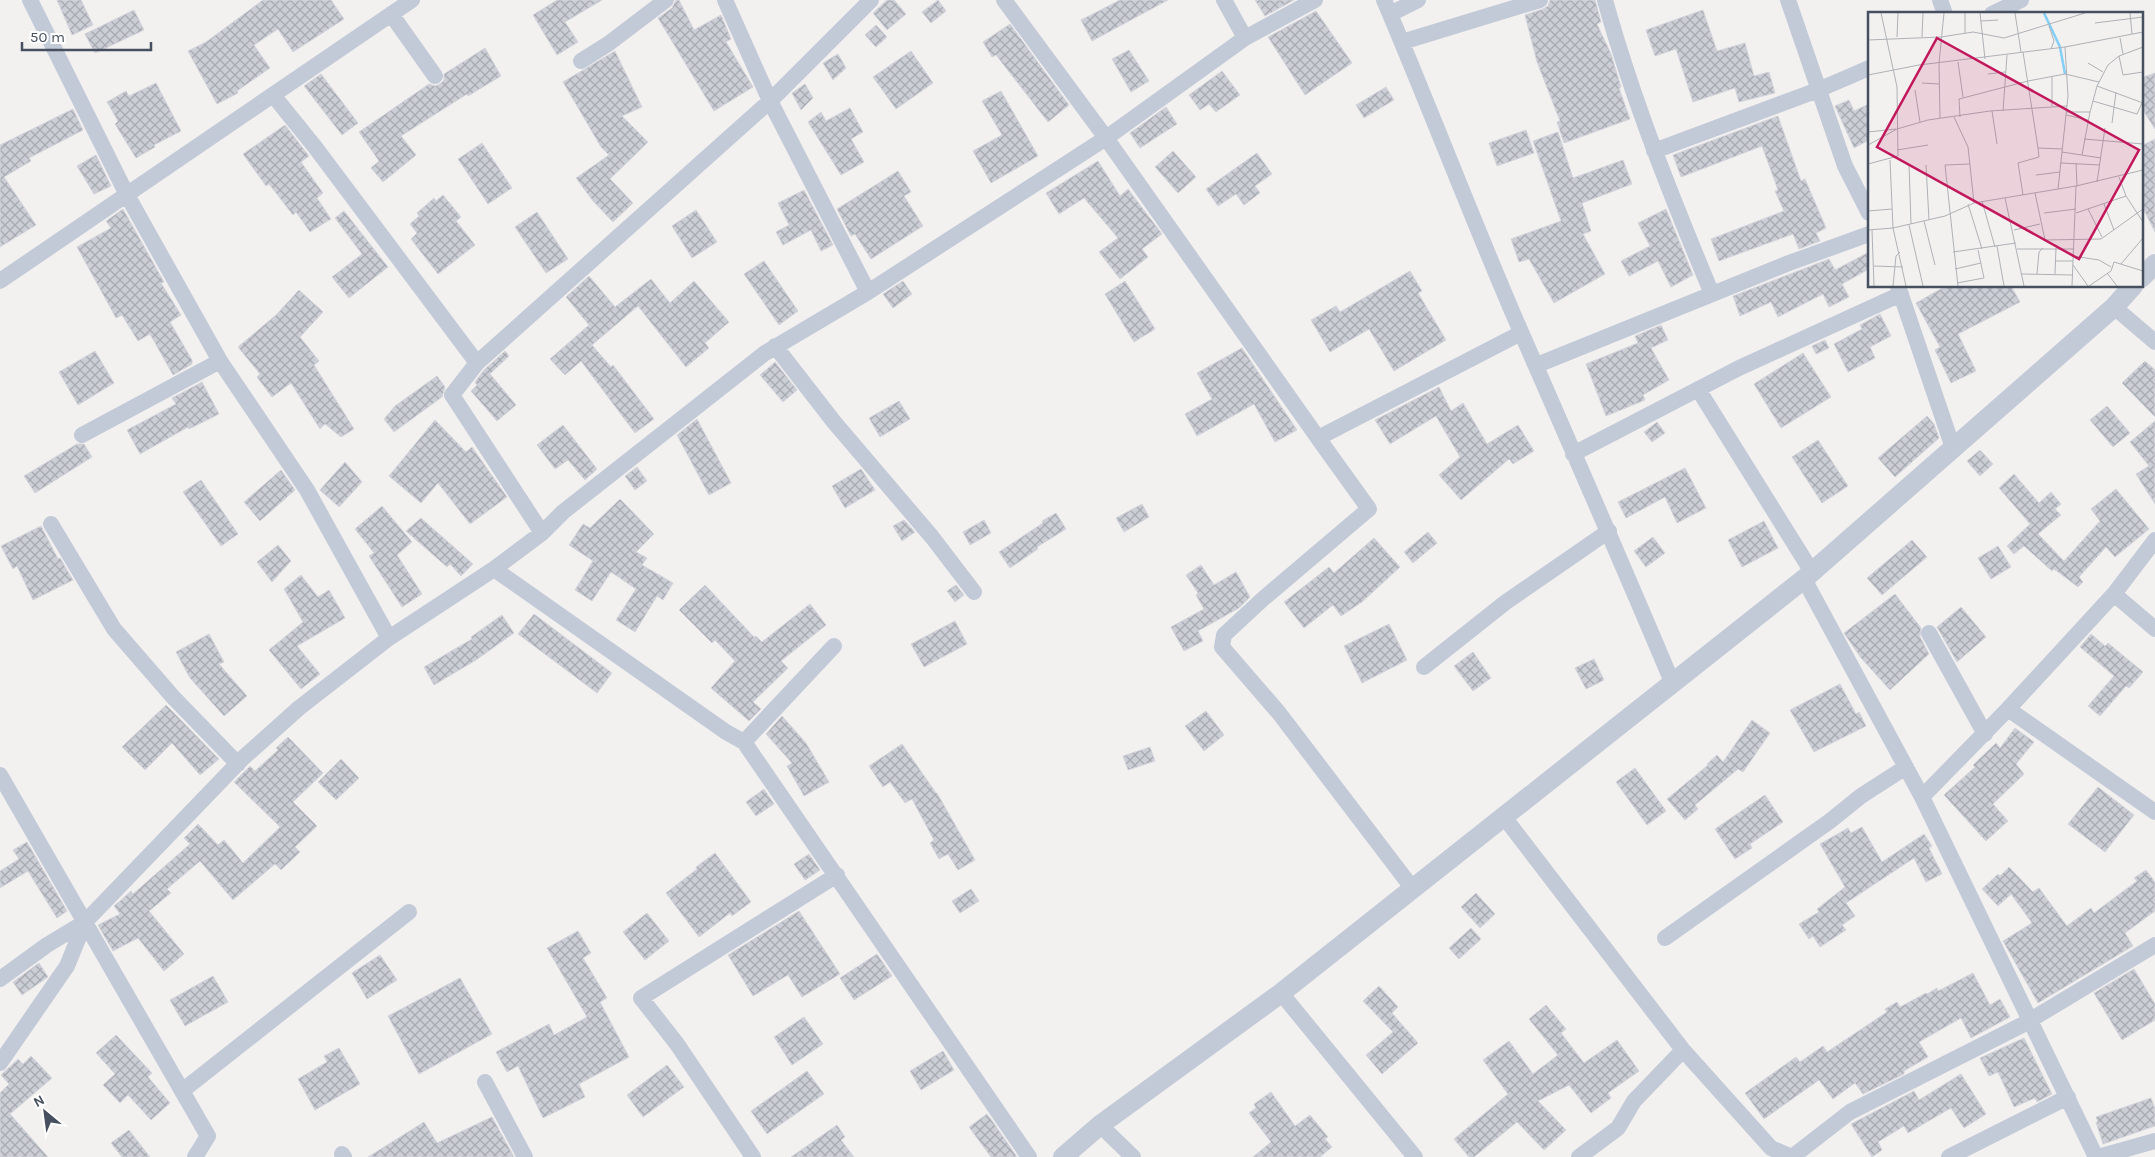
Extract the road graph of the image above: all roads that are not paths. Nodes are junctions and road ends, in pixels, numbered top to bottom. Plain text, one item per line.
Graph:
1 (30, 0) edge
2 (412, 0) edge
3 (666, 0) edge
4 (725, 0) edge
5 (871, 0) edge
6 (1004, 0) edge
7 (1224, 0) edge
8 (1315, 0) edge
9 (1418, 0) edge
10 (1540, 0) edge
11 (1605, 0) edge
12 (1788, 0) edge
13 (1940, 0) edge
14 (2021, 0) edge
15 (1387, 7) edge
16 (1944, 12) edge
17 (1996, 12) edge
18 (391, 14) junction
19 (1245, 38) junction
20 (1402, 42) junction
21 (581, 61) dead end
22 (1868, 68) edge
23 (435, 76) dead end
24 (1818, 90) junction
25 (273, 96) junction
26 (770, 101) junction
27 (1106, 138) junction
28 (1654, 151) junction
29 (127, 195) junction
30 (1868, 211) edge
31 (1868, 234) edge
32 (2155, 264) edge
33 (2142, 277) edge
34 (0, 281) edge
35 (2132, 288) edge
36 (1899, 290) edge
37 (868, 292) junction
38 (1712, 294) junction
39 (2114, 307) junction
40 (1521, 332) junction
41 (2155, 342) edge
42 (775, 346) junction
43 (220, 361) junction
44 (477, 363) junction
45 (1536, 365) junction
46 (1698, 389) junction
47 (82, 435) dead end
48 (1318, 438) junction
49 (1953, 448) junction
50 (1573, 454) junction
51 (51, 524) dead end
52 (1609, 531) junction
53 (542, 533) junction
54 (2155, 540) edge
55 (494, 569) junction
56 (1808, 576) junction
57 (974, 592) dead end
58 (2114, 594) junction
59 (2155, 629) edge
60 (1929, 632) dead end
61 (389, 638) junction
62 (834, 646) dead end
63 (1424, 667) dead end
64 (1672, 682) junction
65 (2008, 709) junction
66 (1985, 734) junction
67 (744, 742) junction
68 (238, 764) junction
69 (1906, 767) junction
70 (0, 775) edge
71 (1922, 797) junction
72 (2155, 812) edge
73 (1504, 817) junction
74 (837, 876) junction
75 (1413, 889) junction
76 (408, 912) dead end
77 (85, 922) junction
78 (1665, 938) dead end
79 (2155, 945) edge
80 (0, 979) edge
81 (1280, 993) junction
82 (2029, 1020) junction
83 (1683, 1050) junction
84 (0, 1063) edge
85 (485, 1082) dead end
86 (182, 1091) junction
87 (2068, 1097) junction
88 (1100, 1125) junction
89 (2155, 1141) edge
90 (195, 1157) edge
91 (525, 1157) edge
92 (753, 1157) edge
93 (1029, 1157) edge
94 (1063, 1157) edge
95 (1133, 1157) edge
96 (1415, 1157) edge
97 (1579, 1157) edge
98 (1949, 1157) edge
99 (2097, 1157) edge

1 - 29 street
2 - 18 street
3 - 21 street
4 - 26 street
5 - 26 street
6 - 27 street
7 - 19 street
8 - 19 street
9 - 15 street
10 - 20 street
11 - 28 street
12 - 24 street
13 - 16 street
14 - 17 street
15 - 20 street
18 - 23 street
18 - 25 street
19 - 27 street
20 - 40 street
22 - 24 street
24 - 28 street
24 - 30 street
25 - 29 street
25 - 44 street
26 - 37 street
26 - 44 street
27 - 37 street
27 - 48 street
28 - 38 street
29 - 34 street
29 - 43 street
31 - 38 street
32 - 33 street
35 - 39 street
36 - 46 street
36 - 49 street
37 - 42 street
38 - 45 street
39 - 41 street
39 - 49 street
40 - 45 street
40 - 48 street
42 - 53 street
42 - 57 street
43 - 47 street
43 - 61 street
44 - 53 street
45 - 50 street
46 - 50 street
46 - 56 street
48 - 75 street
49 - 56 street
50 - 52 street
51 - 68 street
52 - 63 street
52 - 64 street
53 - 55 street
54 - 58 street
55 - 61 street
55 - 67 street
56 - 64 street
56 - 69 street
58 - 59 street
58 - 65 street
60 - 66 street
61 - 68 street
62 - 67 street
64 - 73 street
65 - 66 street
65 - 72 street
66 - 71 street
67 - 74 street
68 - 77 street
69 - 71 street
69 - 78 street
70 - 77 street
71 - 82 street
73 - 75 street
73 - 83 street
74 - 92 street
74 - 93 street
75 - 81 street
76 - 86 street
77 - 80 street
77 - 84 street
77 - 86 street
79 - 82 street
81 - 88 street
81 - 96 street
82 - 83 street
82 - 87 street
83 - 97 street
85 - 91 street
86 - 90 street
87 - 98 street
87 - 99 street
88 - 94 street
88 - 95 street
89 - 99 street

